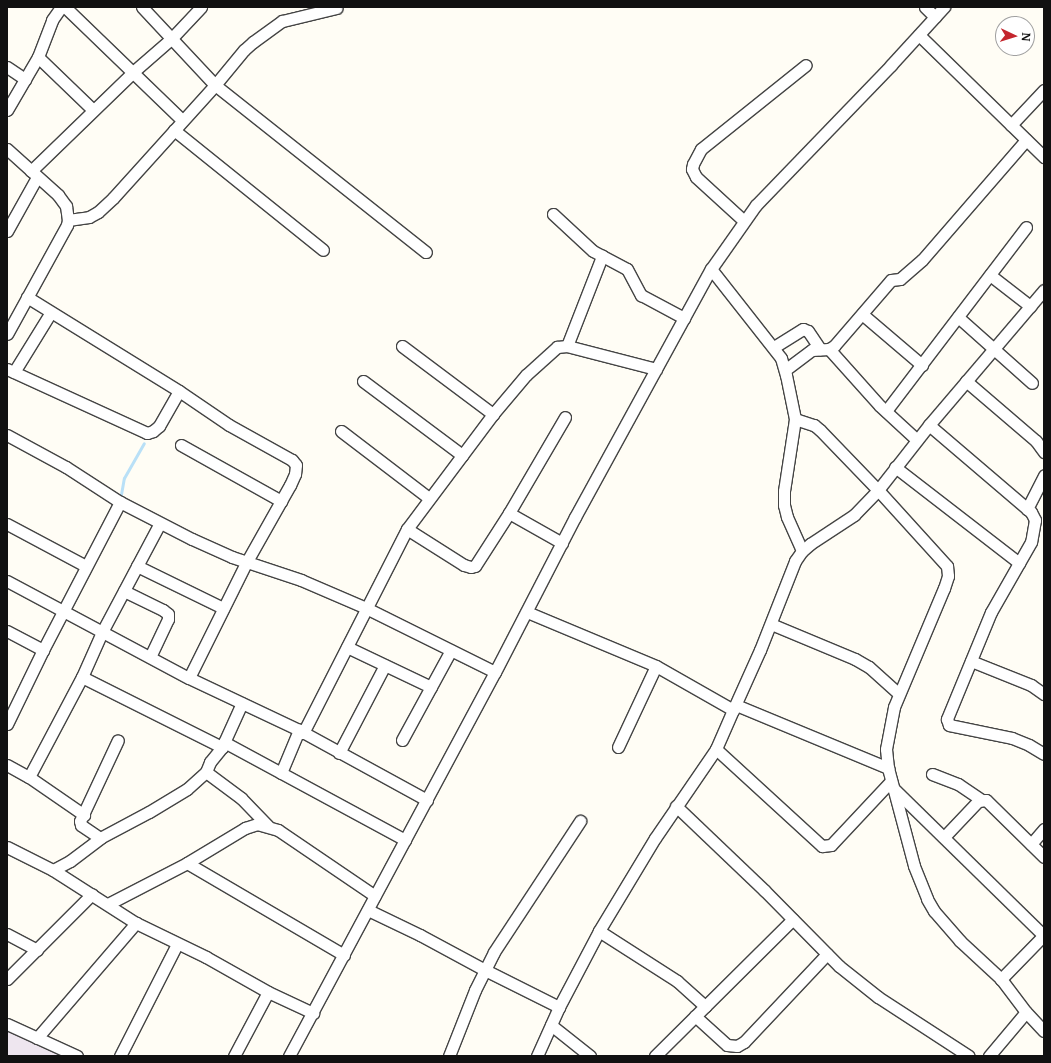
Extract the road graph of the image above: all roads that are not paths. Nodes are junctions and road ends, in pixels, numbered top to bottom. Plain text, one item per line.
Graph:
1 (61, 7) edge
2 (65, 7) edge
3 (142, 7) edge
4 (201, 7) edge
5 (925, 7) edge
6 (944, 7) edge
7 (336, 8) dead end
8 (935, 17) junction
9 (919, 35) junction
10 (172, 39) junction
11 (38, 57) junction
12 (806, 65) dead end
13 (7, 67) edge
14 (133, 72) junction
15 (26, 79) junction
16 (215, 85) junction
17 (1044, 90) edge
18 (7, 110) edge
19 (93, 110) junction
20 (182, 120) junction
21 (1011, 126) junction
22 (174, 130) junction
23 (1026, 140) junction
24 (7, 150) edge
25 (1044, 157) edge
26 (34, 174) junction
27 (553, 214) dead end
28 (68, 220) junction
29 (744, 221) junction
30 (1026, 227) dead end
31 (7, 232) edge
32 (323, 250) dead end
33 (426, 252) dead end
34 (602, 256) junction
35 (711, 270) junction
36 (990, 275) junction
37 (1044, 290) edge
38 (27, 297) junction
39 (1030, 306) junction
40 (51, 312) junction
41 (862, 314) junction
42 (958, 317) junction
43 (684, 318) junction
44 (8, 329) edge
45 (402, 346) dead end
46 (567, 346) junction
47 (774, 347) junction
48 (824, 349) junction
49 (993, 349) junction
50 (922, 365) junction
51 (656, 369) junction
52 (785, 370) junction
53 (10, 371) edge
54 (363, 381) dead end
55 (966, 381) junction
56 (1032, 383) dead end
57 (179, 392) junction
58 (886, 411) junction
59 (492, 414) junction
60 (565, 418) dead end
61 (795, 419) junction
62 (929, 425) junction
63 (341, 431) dead end
64 (7, 435) edge
65 (917, 440) junction
66 (181, 445) dead end
67 (1044, 452) edge
68 (462, 455) junction
69 (895, 467) junction
70 (1044, 475) edge
71 (878, 490) junction
72 (429, 498) junction
73 (281, 501) junction
74 (120, 502) junction
75 (1028, 509) junction
76 (510, 513) junction
77 (160, 523) junction
78 (7, 524) edge
79 (408, 529) junction
80 (562, 543) junction
81 (802, 551) junction
82 (246, 563) junction
83 (1019, 563) junction
84 (86, 566) junction
85 (138, 566) junction
86 (7, 581) edge
87 (124, 591) junction
88 (223, 608) junction
89 (368, 609) junction
90 (63, 612) junction
91 (527, 612) junction
92 (770, 624) junction
93 (7, 631) edge
94 (102, 632) junction
95 (347, 647) junction
96 (43, 650) junction
97 (451, 650) junction
98 (150, 657) junction
99 (971, 661) junction
100 (384, 665) junction
101 (656, 666) junction
102 (496, 672) junction
103 (82, 677) junction
104 (188, 678) junction
105 (431, 687) junction
106 (899, 694) junction
107 (1044, 694) edge
108 (242, 703) junction
109 (734, 708) junction
110 (7, 724) edge
111 (301, 732) junction
112 (118, 740) dead end
113 (402, 740) dead end
114 (223, 745) junction
115 (618, 746) dead end
116 (716, 749) junction
117 (339, 753) junction
118 (1044, 754) edge
119 (7, 765) edge
120 (888, 768) junction
121 (206, 772) junction
122 (281, 773) junction
123 (932, 774) dead end
124 (29, 777) junction
125 (892, 785) junction
126 (426, 800) junction
127 (982, 800) junction
128 (676, 806) junction
129 (84, 814) junction
130 (580, 821) dead end
131 (268, 826) junction
132 (1044, 829) edge
133 (944, 836) junction
134 (100, 838) junction
135 (405, 840) junction
136 (1032, 844) junction
137 (7, 847) edge
138 (1044, 857) edge
139 (187, 864) junction
140 (53, 870) junction
141 (92, 894) junction
142 (375, 896) junction
143 (108, 904) junction
144 (368, 910) junction
145 (793, 919) junction
146 (136, 923) junction
147 (599, 931) junction
148 (7, 934) edge
149 (1044, 935) edge
150 (177, 944) junction
151 (37, 950) junction
152 (827, 954) junction
153 (344, 955) junction
154 (485, 970) junction
155 (1000, 978) junction
156 (7, 979) edge
157 (268, 992) junction
158 (705, 1006) junction
159 (559, 1007) junction
160 (1026, 1012) junction
161 (313, 1013) junction
162 (695, 1016) junction
163 (7, 1024) edge
164 (551, 1025) junction
165 (1044, 1031) edge
166 (37, 1038) junction
167 (77, 1056) edge
168 (120, 1056) edge
169 (234, 1056) edge
170 (289, 1056) edge
171 (449, 1056) edge
172 (537, 1056) edge
173 (590, 1056) edge
174 (655, 1056) edge
175 (968, 1056) edge
176 (989, 1056) edge

1 - 11 street
2 - 14 street
3 - 10 street
4 - 10 street
5 - 8 street
6 - 8 street
7 - 16 street
8 - 9 street
9 - 21 street
9 - 29 street
10 - 14 street
10 - 16 street
11 - 15 street
11 - 19 street
12 - 29 street
13 - 15 street
14 - 19 street
14 - 20 street
15 - 18 street
16 - 20 street
16 - 33 street
17 - 21 street
19 - 26 street
20 - 22 street
21 - 23 street
22 - 28 street
22 - 32 street
23 - 25 street
23 - 41 street
24 - 26 street
26 - 28 street
26 - 31 street
27 - 34 street
28 - 38 street
29 - 35 street
30 - 36 street
34 - 43 street
34 - 46 street
35 - 43 street
35 - 47 street
36 - 39 street
36 - 42 street
37 - 39 street
38 - 40 street
38 - 44 street
39 - 49 street
40 - 53 street
40 - 57 street
41 - 48 street
41 - 50 street
42 - 49 street
42 - 50 street
43 - 51 street
45 - 59 street
46 - 51 street
46 - 59 street
47 - 48 street
47 - 52 street
48 - 52 street
48 - 58 street
49 - 55 street
49 - 56 street
50 - 58 street
51 - 80 street
52 - 61 street
53 - 57 street
54 - 68 street
55 - 62 street
55 - 67 street
57 - 73 street
58 - 65 street
59 - 68 street
60 - 76 street
61 - 71 street
61 - 81 street
62 - 65 street
62 - 75 street
63 - 72 street
64 - 74 street
65 - 69 street
66 - 73 street
68 - 72 street
69 - 71 street
69 - 83 street
70 - 75 street
71 - 81 street
71 - 106 street
72 - 79 street
73 - 82 street
74 - 77 street
74 - 84 street
75 - 83 street
76 - 79 street
76 - 80 street
77 - 82 street
77 - 85 street
78 - 84 street
79 - 89 street
80 - 91 street
81 - 92 street
82 - 88 street
82 - 89 street
83 - 99 street
84 - 90 street
85 - 87 street
85 - 88 street
86 - 90 street
87 - 94 street
87 - 98 street
88 - 104 street
89 - 95 street
89 - 97 street
90 - 94 street
90 - 96 street
91 - 101 street
91 - 102 street
92 - 106 street
92 - 109 street
93 - 96 street
94 - 98 street
94 - 103 street
95 - 100 street
95 - 111 street
96 - 110 street
97 - 102 street
97 - 105 street
98 - 104 street
99 - 107 street
99 - 118 street
100 - 105 street
100 - 117 street
101 - 109 street
101 - 115 street
102 - 126 street
103 - 114 street
103 - 124 street
104 - 108 street
105 - 113 street
106 - 120 street
108 - 111 street
108 - 114 street
109 - 116 street
109 - 120 street
111 - 117 street
111 - 122 street
112 - 129 street
114 - 121 street
114 - 122 street
116 - 125 street
116 - 128 street
117 - 126 street
119 - 124 street
120 - 125 street
121 - 131 street
121 - 134 street
122 - 135 street
123 - 127 street
124 - 129 street
125 - 133 street
125 - 155 street
126 - 135 street
127 - 133 street
127 - 136 street
128 - 145 street
128 - 147 street
129 - 134 street
130 - 154 street
131 - 139 street
131 - 142 street
132 - 136 street
133 - 149 street
134 - 140 street
135 - 142 street
136 - 138 street
137 - 140 street
139 - 143 street
139 - 153 street
140 - 141 street
141 - 143 street
141 - 151 street
142 - 144 street
143 - 146 street
144 - 153 street
144 - 154 street
145 - 152 street
145 - 158 street
146 - 150 street
146 - 166 street
147 - 158 street
147 - 159 street
148 - 151 street
149 - 155 street
150 - 157 street
150 - 168 street
151 - 156 street
152 - 162 street
152 - 175 street
153 - 161 street
154 - 159 street
154 - 171 street
155 - 160 street
157 - 161 street
157 - 169 street
158 - 162 street
159 - 164 street
160 - 165 street
160 - 176 street
161 - 170 street
162 - 174 street
163 - 166 street
164 - 172 street
164 - 173 street
166 - 167 street

